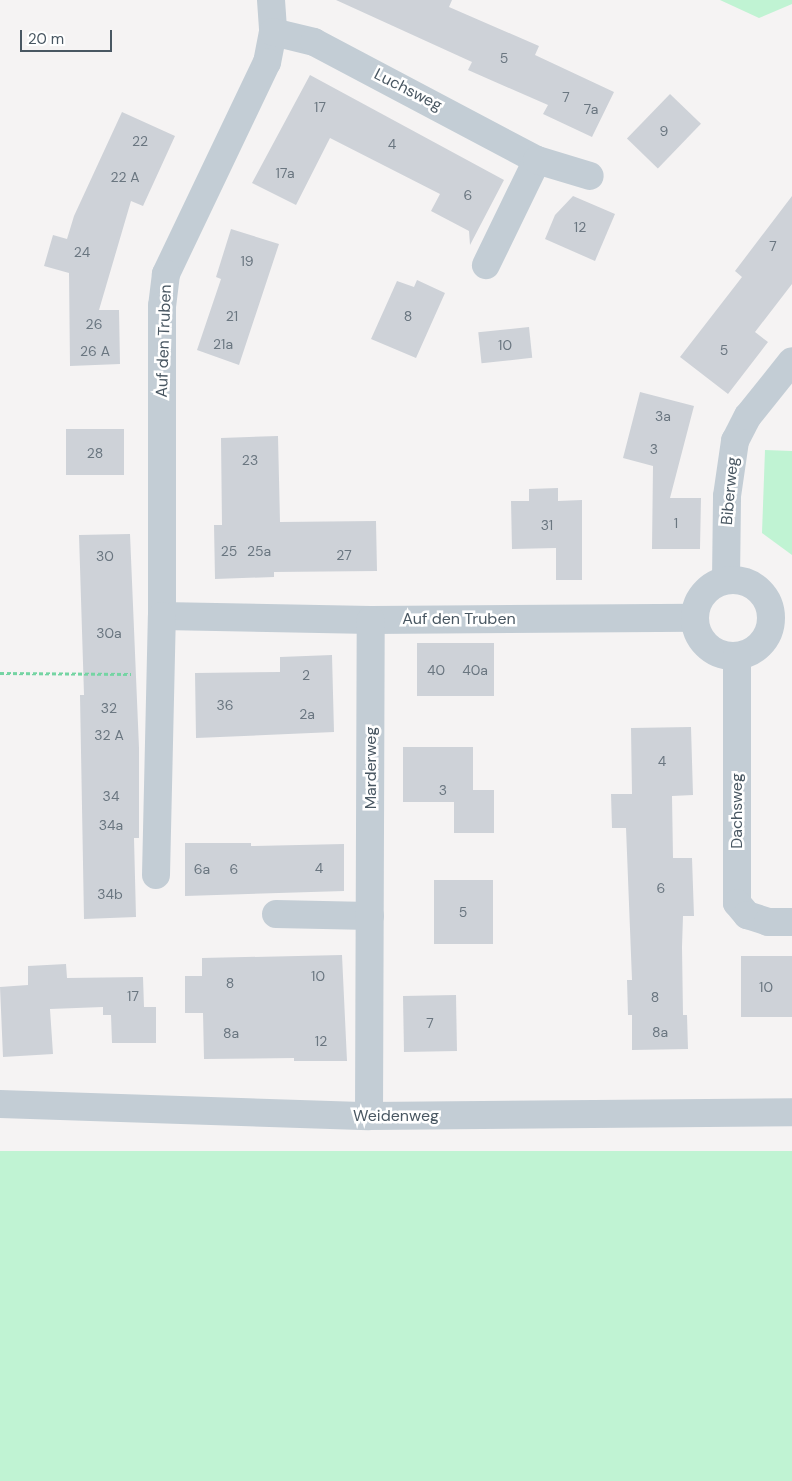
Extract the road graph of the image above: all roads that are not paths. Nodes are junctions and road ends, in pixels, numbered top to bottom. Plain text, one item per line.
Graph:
1 (271, 0) edge
2 (273, 32) junction
3 (537, 160) junction
4 (590, 176) dead end
5 (486, 265) dead end
6 (792, 360) edge
7 (726, 580) junction
8 (162, 616) junction
9 (695, 618) junction
10 (782, 618) edge
11 (371, 620) junction
12 (737, 656) junction
13 (156, 875) dead end
14 (276, 914) dead end
15 (370, 916) junction
16 (792, 922) edge
17 (0, 1104) edge
18 (792, 1112) edge
19 (369, 1116) junction

1 - 2 street, Auf den Truben
2 - 3 street, Luchsweg
2 - 8 street, Auf den Truben
3 - 4 street, Luchsweg
3 - 5 street
6 - 7 street, Biberweg
7 - 9 street
7 - 10 street
8 - 11 street, Auf den Truben
8 - 13 street, Auf den Truben
9 - 11 street, Auf den Truben
9 - 12 street
10 - 12 street
11 - 15 street, Marderweg
12 - 16 street, Dachsweg
14 - 15 street
15 - 19 street, Marderweg
17 - 19 street, Weidenweg
18 - 19 street, Weidenweg

